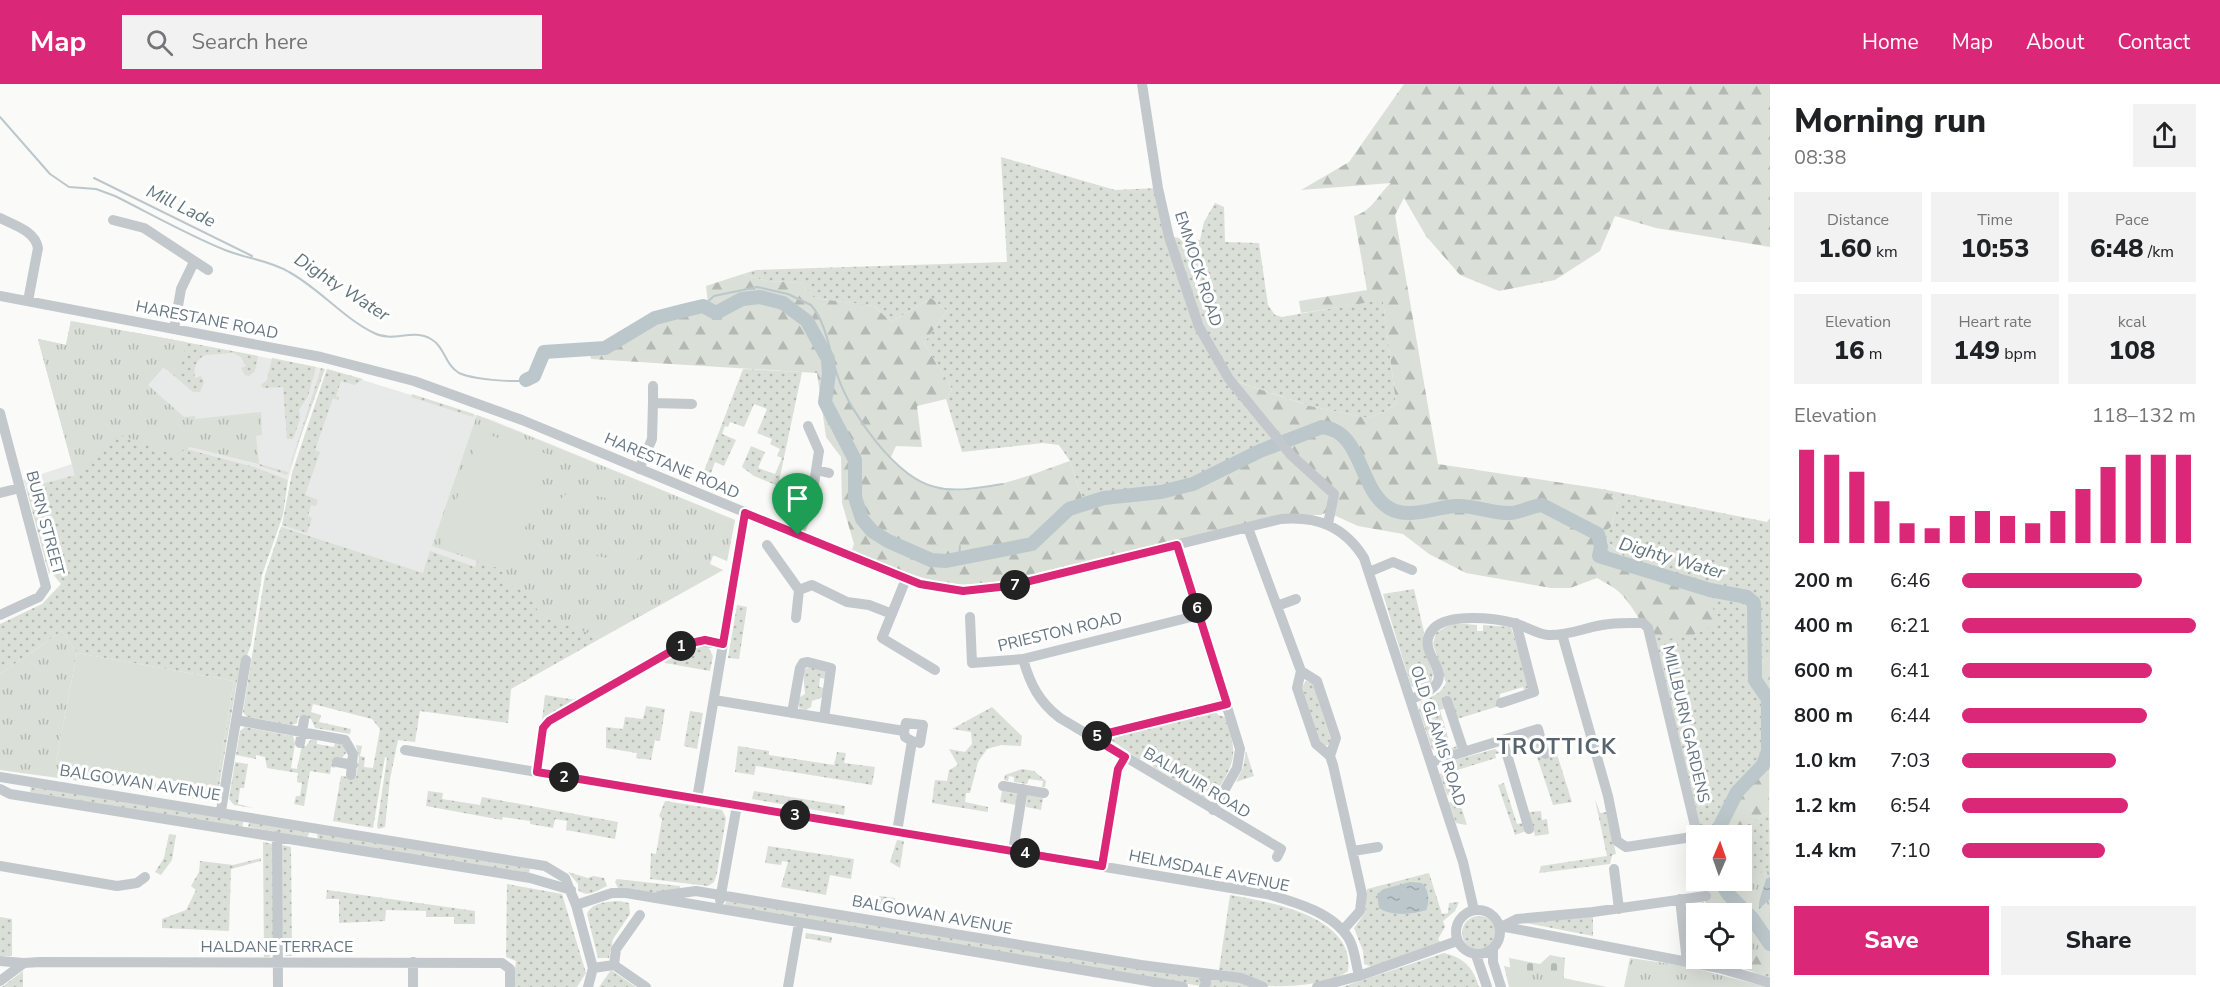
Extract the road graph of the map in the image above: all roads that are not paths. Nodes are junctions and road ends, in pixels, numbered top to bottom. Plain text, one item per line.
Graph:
1 (1142, 84) edge
2 (0, 218) edge
3 (113, 220) dead end
4 (194, 262) junction
5 (208, 270) dead end
6 (0, 296) edge
7 (28, 301) junction
8 (174, 329) junction
9 (653, 386) dead end
10 (653, 403) junction
11 (692, 404) dead end
12 (0, 413) edge
13 (808, 426) dead end
14 (639, 469) junction
15 (816, 471) junction
16 (829, 473) dead end
17 (20, 488) junction
18 (0, 493) edge
19 (745, 513) junction
20 (1329, 524) junction
21 (1248, 528) junction
22 (798, 535) junction
23 (767, 545) dead end
24 (1177, 545) junction
25 (1412, 570) dead end
26 (1369, 572) junction
27 (906, 579) junction
28 (799, 590) junction
29 (1296, 599) dead end
30 (1277, 606) junction
31 (892, 614) junction
32 (0, 615) edge
33 (1199, 615) junction
34 (970, 616) dead end
35 (796, 618) dead end
36 (1516, 623) junction
37 (1562, 634) junction
38 (723, 644) junction
39 (1023, 659) junction
40 (246, 660) dead end
41 (935, 670) dead end
42 (1301, 671) junction
43 (1411, 699) junction
44 (714, 700) junction
45 (1447, 701) dead end
46 (1501, 703) dead end
47 (1227, 704) junction
48 (792, 713) junction
49 (824, 718) junction
50 (236, 720) junction
51 (304, 720) dead end
52 (904, 731) junction
53 (301, 737) junction
54 (1092, 737) junction
55 (912, 741) junction
56 (1503, 741) junction
57 (405, 750) dead end
58 (1464, 752) junction
59 (1545, 754) dead end
60 (1330, 756) junction
61 (1125, 757) junction
62 (337, 762) dead end
63 (1431, 762) junction
64 (537, 772) junction
65 (0, 777) edge
66 (29, 782) junction
67 (1003, 786) dead end
68 (0, 789) edge
69 (1023, 789) junction
70 (1044, 793) dead end
71 (28, 796) junction
72 (697, 799) junction
73 (737, 805) junction
74 (1213, 810) junction
75 (221, 811) junction
76 (247, 816) junction
77 (315, 827) junction
78 (1529, 829) dead end
79 (244, 830) junction
80 (897, 832) junction
81 (278, 836) junction
82 (312, 842) junction
83 (1378, 846) dead end
84 (1013, 851) junction
85 (1353, 852) junction
86 (1277, 857) dead end
87 (532, 863) junction
88 (0, 866) edge
89 (1102, 866) junction
90 (1614, 868) dead end
91 (145, 877) dead end
92 (530, 878) junction
93 (571, 891) junction
94 (721, 895) junction
95 (1706, 896) dead end
96 (655, 897) junction
97 (1680, 899) junction
98 (576, 905) junction
99 (718, 909) junction
100 (1619, 909) junction
101 (1474, 910) junction
102 (640, 915) dead end
103 (799, 923) junction
104 (1501, 926) junction
105 (1343, 930) junction
106 (1457, 941) junction
107 (1493, 950) junction
108 (1686, 953) edge
109 (1476, 955) junction
110 (0, 961) edge
111 (278, 961) junction
112 (412, 962) junction
113 (1686, 962) edge
114 (24, 963) junction
115 (614, 965) junction
116 (593, 968) junction
117 (1715, 969) edge
118 (1203, 975) junction
119 (1359, 976) junction
120 (0, 981) edge
121 (1770, 983) edge
122 (278, 987) edge
123 (412, 987) edge
124 (510, 987) edge
125 (588, 987) edge
126 (646, 987) edge
127 (788, 987) edge
128 (1183, 987) edge
129 (1204, 987) edge
130 (1263, 987) edge
131 (1317, 987) edge
132 (1487, 987) edge
133 (1501, 987) edge

1 - 20 street, EMMOCK ROAD
2 - 7 street
3 - 4 street
4 - 5 street
4 - 8 street
6 - 7 street, HARESTANE ROAD
7 - 8 street, HARESTANE ROAD
8 - 14 street, HARESTANE ROAD
9 - 10 street
10 - 11 street
10 - 14 street
12 - 17 street, BURN STREET
13 - 15 street
14 - 19 street, HARESTANE ROAD
15 - 16 street
15 - 22 street
17 - 18 street
17 - 32 street, BURN STREET
19 - 22 street, HARESTANE ROAD
19 - 38 street
20 - 21 street, HARESTANE ROAD
20 - 26 street, OLD GLAMIS ROAD
21 - 24 street, HARESTANE ROAD
21 - 30 street
22 - 27 street, HARESTANE ROAD
23 - 28 street
24 - 27 street, HARESTANE ROAD
24 - 33 street
25 - 26 street
26 - 43 street, OLD GLAMIS ROAD
27 - 31 street
28 - 31 street
28 - 35 street
29 - 30 street
30 - 42 street
31 - 41 street
33 - 39 street, PRIESTON ROAD
33 - 47 street
34 - 39 street, PRIESTON ROAD
36 - 37 street, MILLBURN GARDENS
36 - 43 street, MILLBURN GARDENS
36 - 46 street
37 - 37 street, MILLBURN GARDENS
38 - 44 street
38 - 64 street
39 - 54 street, BALMUIR ROAD
40 - 50 street
42 - 60 street
42 - 60 street
43 - 63 street, OLD GLAMIS ROAD
44 - 48 street
44 - 72 street
45 - 58 street
47 - 54 street
47 - 74 street
48 - 49 street
48 - 49 street
49 - 52 street
50 - 53 street
50 - 75 street
51 - 53 street
52 - 55 street
52 - 55 street
53 - 62 street
54 - 61 street, BALMUIR ROAD
55 - 80 street
56 - 58 street
56 - 59 street
56 - 78 street
57 - 64 street, HELMSDALE AVENUE
58 - 63 street
60 - 85 street
61 - 74 street, BALMUIR ROAD
61 - 89 street
63 - 101 street, OLD GLAMIS ROAD
64 - 72 street, HELMSDALE AVENUE
65 - 66 street, BALGOWAN AVENUE
66 - 71 street
66 - 75 street, BALGOWAN AVENUE
67 - 69 street
68 - 71 street, BALGOWAN AVENUE
69 - 70 street
69 - 84 street
71 - 79 street, BALGOWAN AVENUE
72 - 73 street, HELMSDALE AVENUE
73 - 80 street, HELMSDALE AVENUE
73 - 94 street
74 - 86 street, BALMUIR ROAD
75 - 76 street, BALGOWAN AVENUE
76 - 77 street, BALGOWAN AVENUE
76 - 79 street
77 - 82 street
77 - 87 street, BALGOWAN AVENUE
79 - 81 street, BALGOWAN AVENUE
80 - 84 street, HELMSDALE AVENUE
81 - 82 street, BALGOWAN AVENUE
81 - 111 street
82 - 92 street, BALGOWAN AVENUE
83 - 85 street
84 - 89 street, HELMSDALE AVENUE
85 - 105 street
87 - 92 street
87 - 93 street, BALGOWAN AVENUE
88 - 91 street
89 - 105 street, HELMSDALE AVENUE
90 - 100 street
92 - 93 street, BALGOWAN AVENUE
93 - 98 street
94 - 96 street, BALGOWAN AVENUE
94 - 99 street
94 - 118 street, BALGOWAN AVENUE
95 - 97 street
96 - 98 street, BALGOWAN AVENUE
96 - 99 street, BALGOWAN AVENUE
97 - 100 street
97 - 108 street
98 - 116 street
99 - 103 street, BALGOWAN AVENUE
100 - 104 street
101 - 104 street
101 - 106 street
102 - 115 street
103 - 127 street
103 - 128 street, BALGOWAN AVENUE
104 - 107 street
104 - 113 street
105 - 119 street
106 - 109 street
106 - 119 street
107 - 109 street
107 - 133 street
109 - 132 street
110 - 114 street, HALDANE TERRACE
111 - 112 street, HALDANE TERRACE
111 - 114 street, HALDANE TERRACE
111 - 122 street
112 - 123 street
112 - 124 street, HALDANE TERRACE
114 - 120 street
115 - 116 street
115 - 126 street
116 - 125 street
117 - 121 street
118 - 129 street
118 - 130 street, BALGOWAN AVENUE
119 - 131 street

